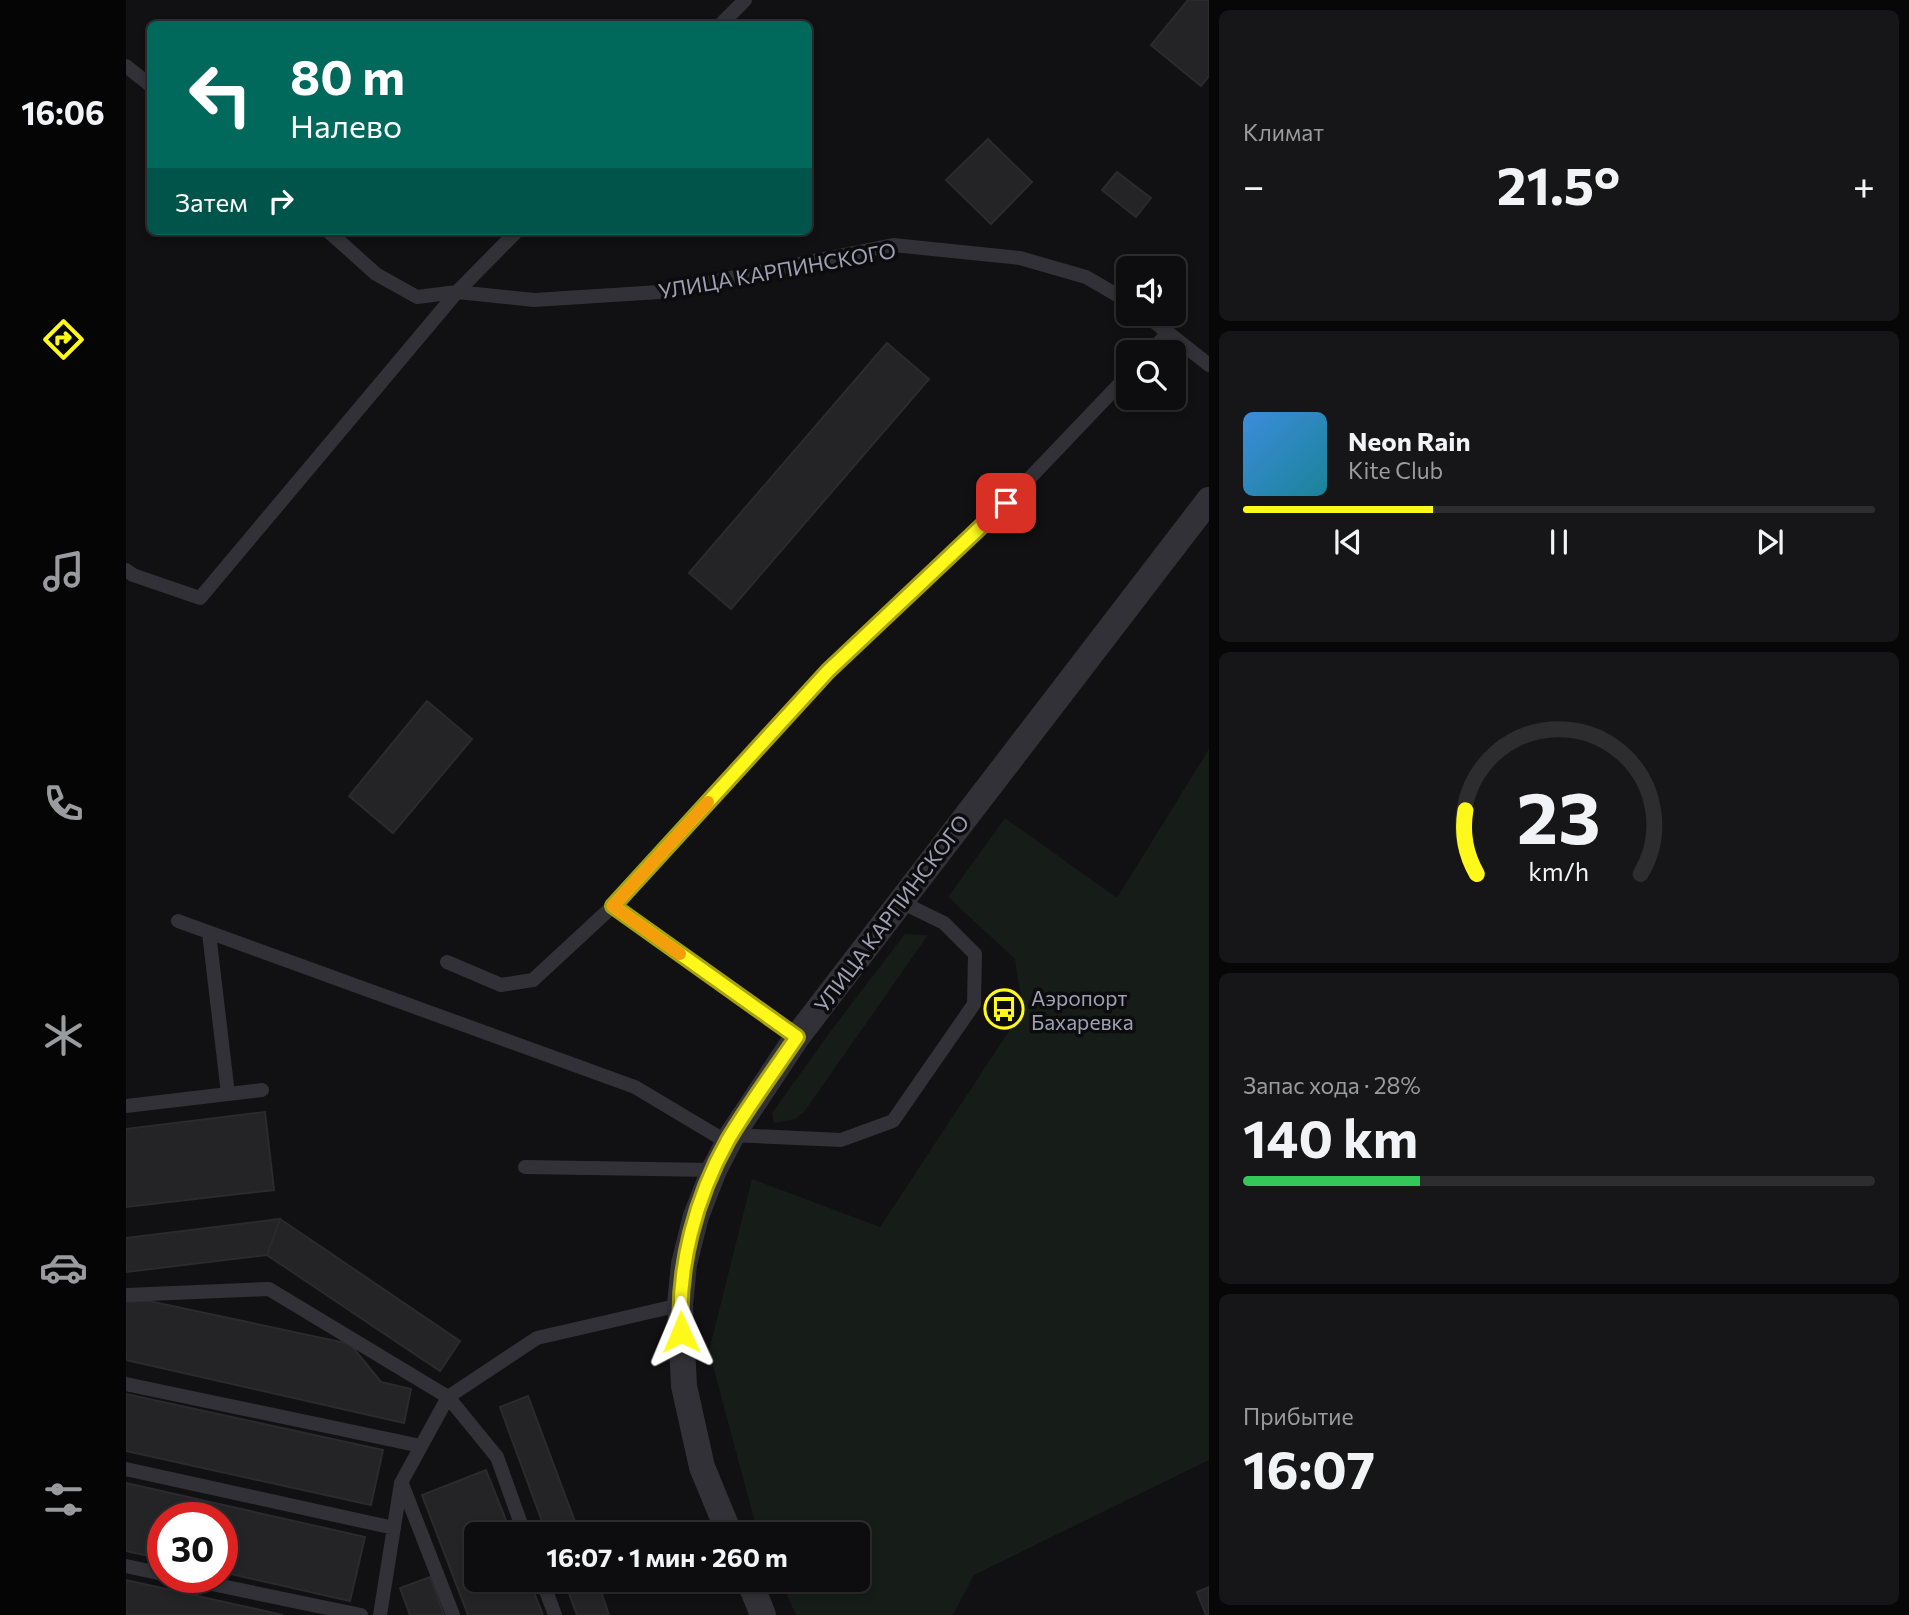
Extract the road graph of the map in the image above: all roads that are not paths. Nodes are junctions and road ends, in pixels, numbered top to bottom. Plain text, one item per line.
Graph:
1 (745, 0) edge
2 (724, 21) edge
3 (126, 66) edge
4 (147, 83) edge
5 (332, 235) edge
6 (513, 235) edge
7 (457, 292) junction
8 (1116, 294) edge
9 (1159, 326) edge
10 (1168, 333) junction
11 (1161, 340) edge
12 (1209, 365) edge
13 (1116, 388) edge
14 (1209, 500) edge
15 (126, 570) edge
16 (899, 901) junction
17 (613, 906) junction
18 (178, 922) dead end
19 (209, 933) junction
20 (447, 962) dead end
21 (797, 1037) junction
22 (262, 1090) dead end
23 (228, 1094) junction
24 (126, 1106) edge
25 (729, 1139) junction
26 (525, 1167) dead end
27 (713, 1170) junction
28 (126, 1295) edge
29 (680, 1305) junction
30 (126, 1384) edge
31 (447, 1397) junction
32 (421, 1446) junction
33 (126, 1469) edge
34 (401, 1483) junction
35 (521, 1522) edge
36 (725, 1522) edge
37 (394, 1528) junction
38 (126, 1566) edge
39 (147, 1571) edge
40 (238, 1589) edge
41 (546, 1592) edge
42 (754, 1592) edge
43 (361, 1615) edge
44 (380, 1615) edge
45 (453, 1615) edge
46 (555, 1615) edge
47 (763, 1615) edge

1 - 2 lane
3 - 4 lane
5 - 7 lane, УЛИЦА КАРПИНСКОГО
6 - 7 lane
7 - 8 lane, УЛИЦА КАРПИНСКОГО
7 - 15 lane
9 - 10 lane
10 - 11 lane
10 - 12 lane
13 - 17 lane
14 - 16 street, УЛИЦА КАРПИНСКОГО
16 - 21 street, УЛИЦА КАРПИНСКОГО
16 - 25 lane
17 - 20 lane
17 - 21 lane
18 - 19 lane
19 - 23 lane
19 - 25 lane
21 - 25 street, УЛИЦА КАРПИНСКОГО
22 - 23 lane
23 - 24 lane
25 - 27 street, УЛИЦА КАРПИНСКОГО
26 - 27 lane
27 - 29 street, УЛИЦА КАРПИНСКОГО
28 - 31 lane
29 - 31 lane
29 - 36 street, УЛИЦА КАРПИНСКОГО
30 - 32 lane
31 - 32 lane
31 - 35 lane
32 - 34 lane
33 - 37 lane
34 - 37 lane
34 - 45 lane
37 - 44 lane
38 - 39 lane
40 - 43 lane
41 - 46 lane
42 - 47 street

